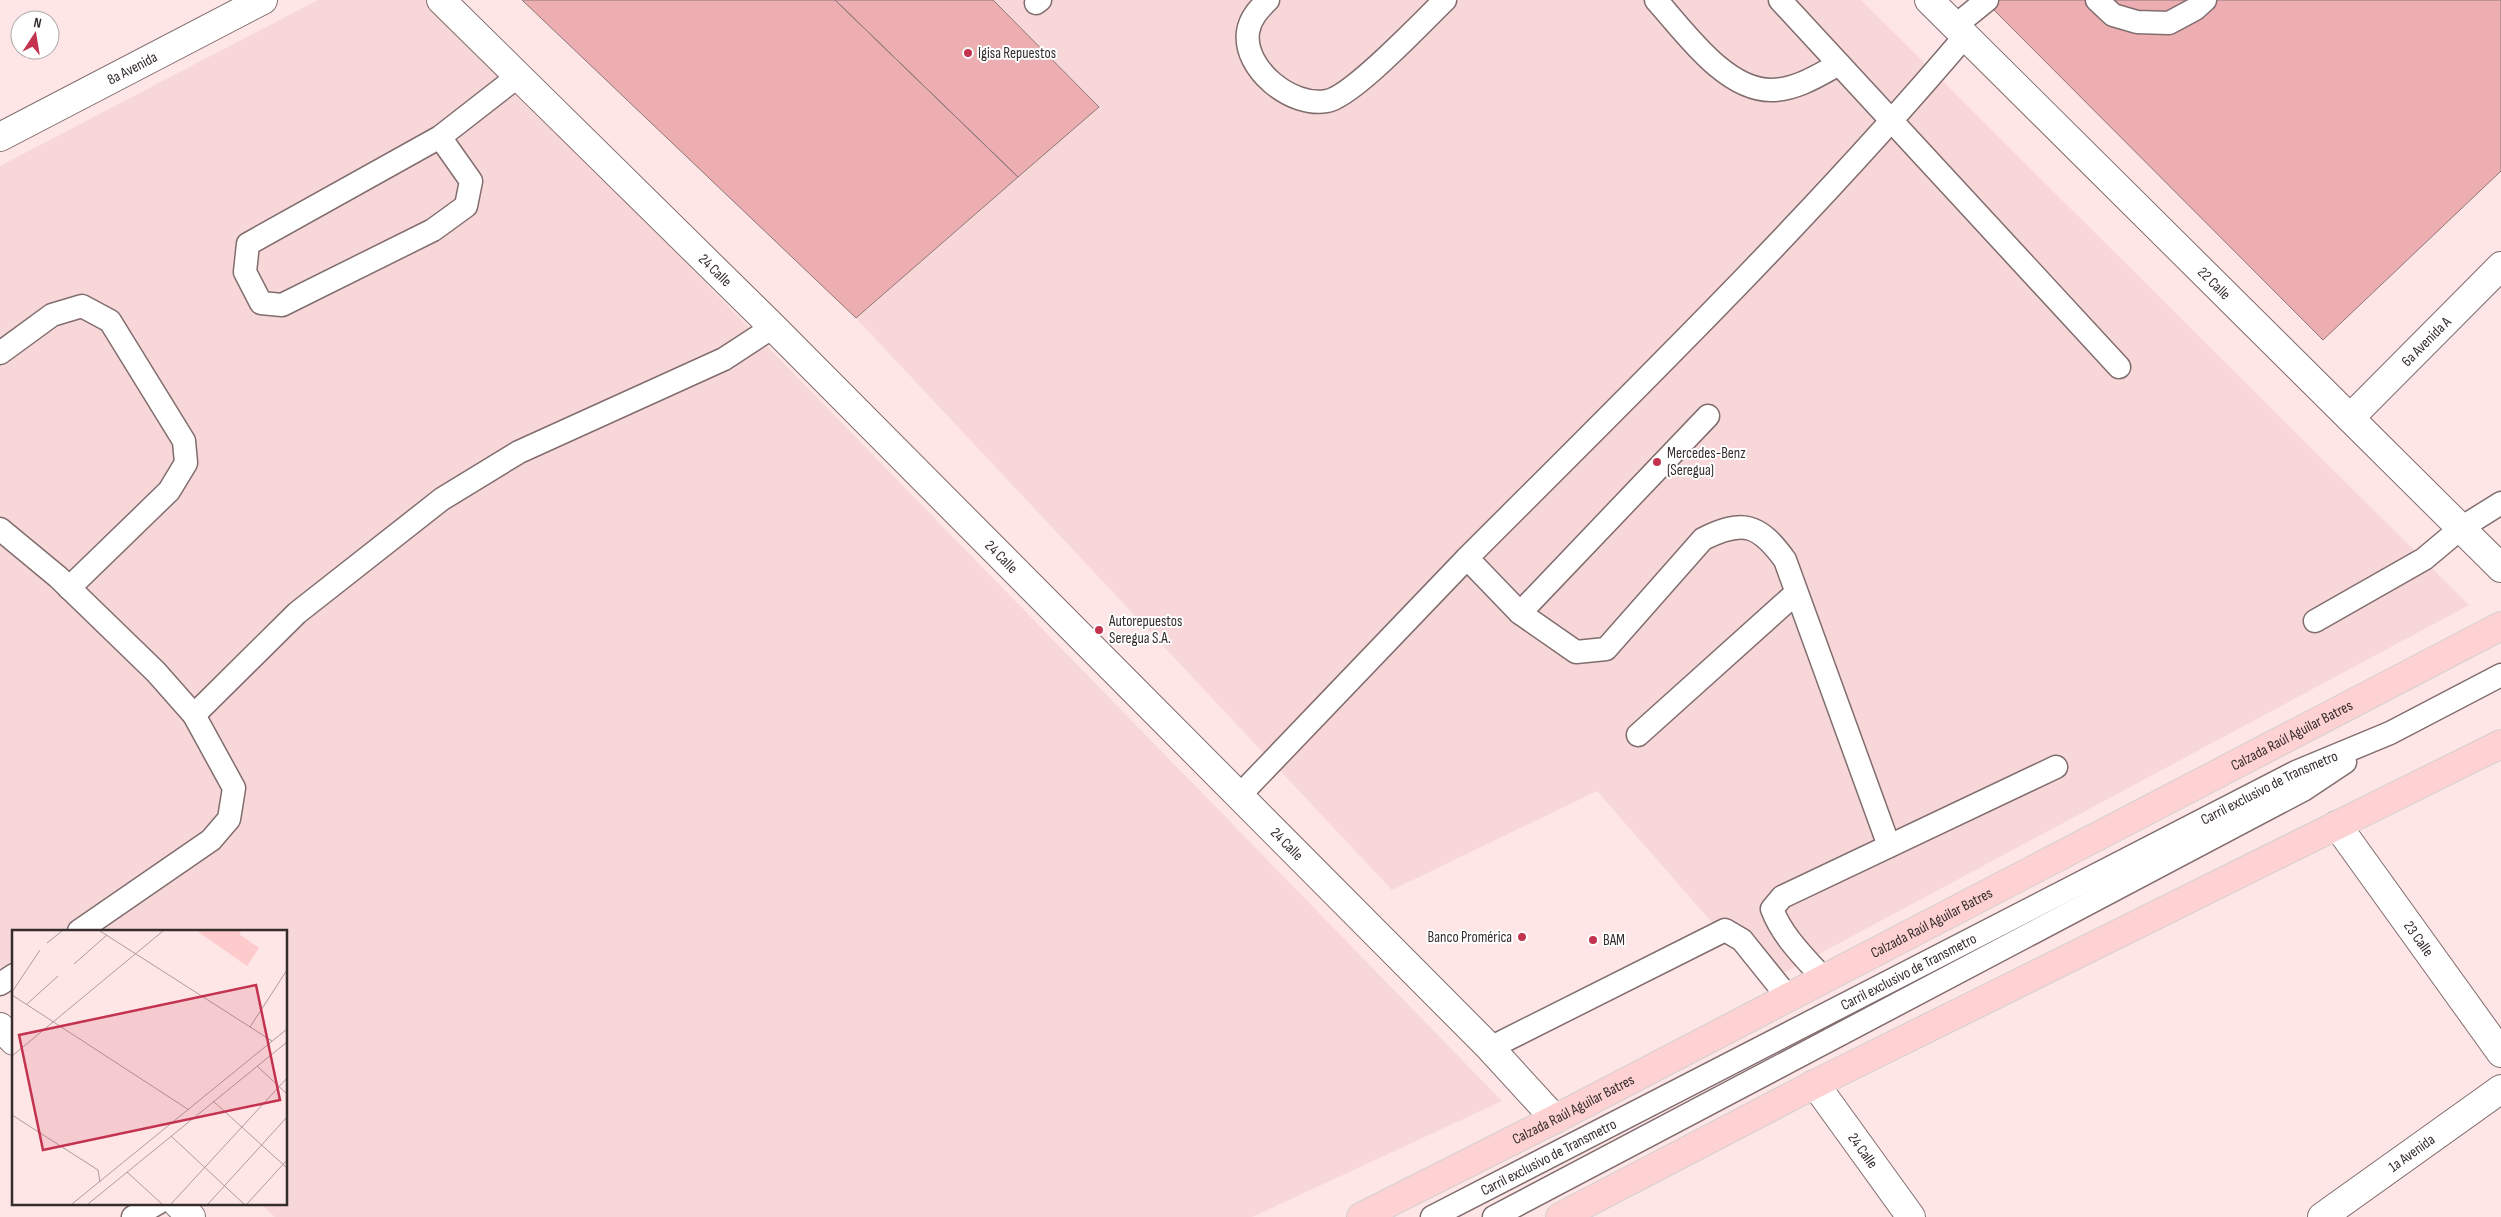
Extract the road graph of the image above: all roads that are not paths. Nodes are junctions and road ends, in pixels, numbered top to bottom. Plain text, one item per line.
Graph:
1 (264, 0) edge
2 (441, 0) edge
3 (1268, 0) edge
4 (1445, 0) edge
5 (1656, 0) edge
6 (1780, 0) edge
7 (1929, 0) edge
8 (1987, 0) edge
9 (2097, 0) edge
10 (2205, 0) edge
11 (1960, 30) junction
12 (1839, 64) junction
13 (517, 77) junction
14 (1892, 122) junction
15 (0, 137) edge
16 (440, 137) junction
17 (2501, 266) edge
18 (773, 328) junction
19 (0, 353) edge
20 (2119, 367) dead end
21 (1708, 416) dead end
22 (2350, 418) junction
23 (2501, 503) edge
24 (2461, 528) junction
25 (1, 531) edge
26 (1467, 558) junction
27 (2501, 568) edge
28 (68, 588) junction
29 (1796, 593) junction
30 (1520, 613) junction
31 (2315, 621) dead end
32 (2501, 626) edge
33 (2501, 675) edge
34 (194, 715) junction
35 (2390, 733) junction
36 (1638, 735) dead end
37 (2501, 744) edge
38 (2056, 767) dead end
39 (1239, 796) junction
40 (2337, 825) junction
41 (1889, 846) junction
42 (80, 930) edge
43 (12, 976) edge
44 (1823, 978) junction
45 (0, 984) edge
46 (1787, 996) junction
47 (0, 1027) edge
48 (12, 1039) edge
49 (1490, 1048) junction
50 (2501, 1053) edge
51 (1815, 1084) junction
52 (2501, 1090) edge
53 (1554, 1119) junction
54 (156, 1204) edge
55 (178, 1204) edge
56 (133, 1217) edge
57 (191, 1217) edge
58 (1361, 1217) edge
59 (1432, 1217) edge
60 (1494, 1217) edge
61 (1560, 1217) edge
62 (1911, 1217) edge
63 (2322, 1217) edge

1 - 15 street, 8a Avenida
2 - 13 street, 24 Calle
3 - 4 lane
5 - 12 lane
6 - 12 lane
7 - 11 street, 22 Calle
8 - 11 lane
9 - 10 lane
11 - 14 lane
11 - 22 street, 22 Calle
12 - 14 lane
13 - 16 lane
13 - 18 street, 24 Calle
14 - 20 lane
14 - 26 lane
16 - 16 lane
17 - 22 street, 6a Avenida A
18 - 34 lane
18 - 39 street, 24 Calle
19 - 28 lane
21 - 30 lane
22 - 24 street, 22 Calle
23 - 24 lane
24 - 27 street, 22 Calle
24 - 31 lane
25 - 28 lane
26 - 30 lane
26 - 39 lane
28 - 34 lane
29 - 30 lane
29 - 36 lane
29 - 41 lane
32 - 44 highway, Calzada Raúl Aguilar Batres
33 - 35 lane, Carril exclusivo de Transmetro
34 - 42 lane
35 - 59 lane, Carril exclusivo de Transmetro
35 - 60 lane, Carril exclusivo de Transmetro
37 - 40 highway
38 - 41 lane
39 - 49 street, 24 Calle
40 - 50 street, 23 Calle
40 - 51 highway
41 - 44 lane
43 - 45 lane
44 - 46 highway, Calzada Raúl Aguilar Batres
46 - 49 lane
46 - 53 highway, Calzada Raúl Aguilar Batres
47 - 48 street
49 - 53 street, 24 Calle
51 - 61 highway
51 - 62 street, 24 Calle
52 - 63 street, 1a Avenida
53 - 58 highway, Calzada Raúl Aguilar Batres
54 - 56 lane
55 - 57 street

